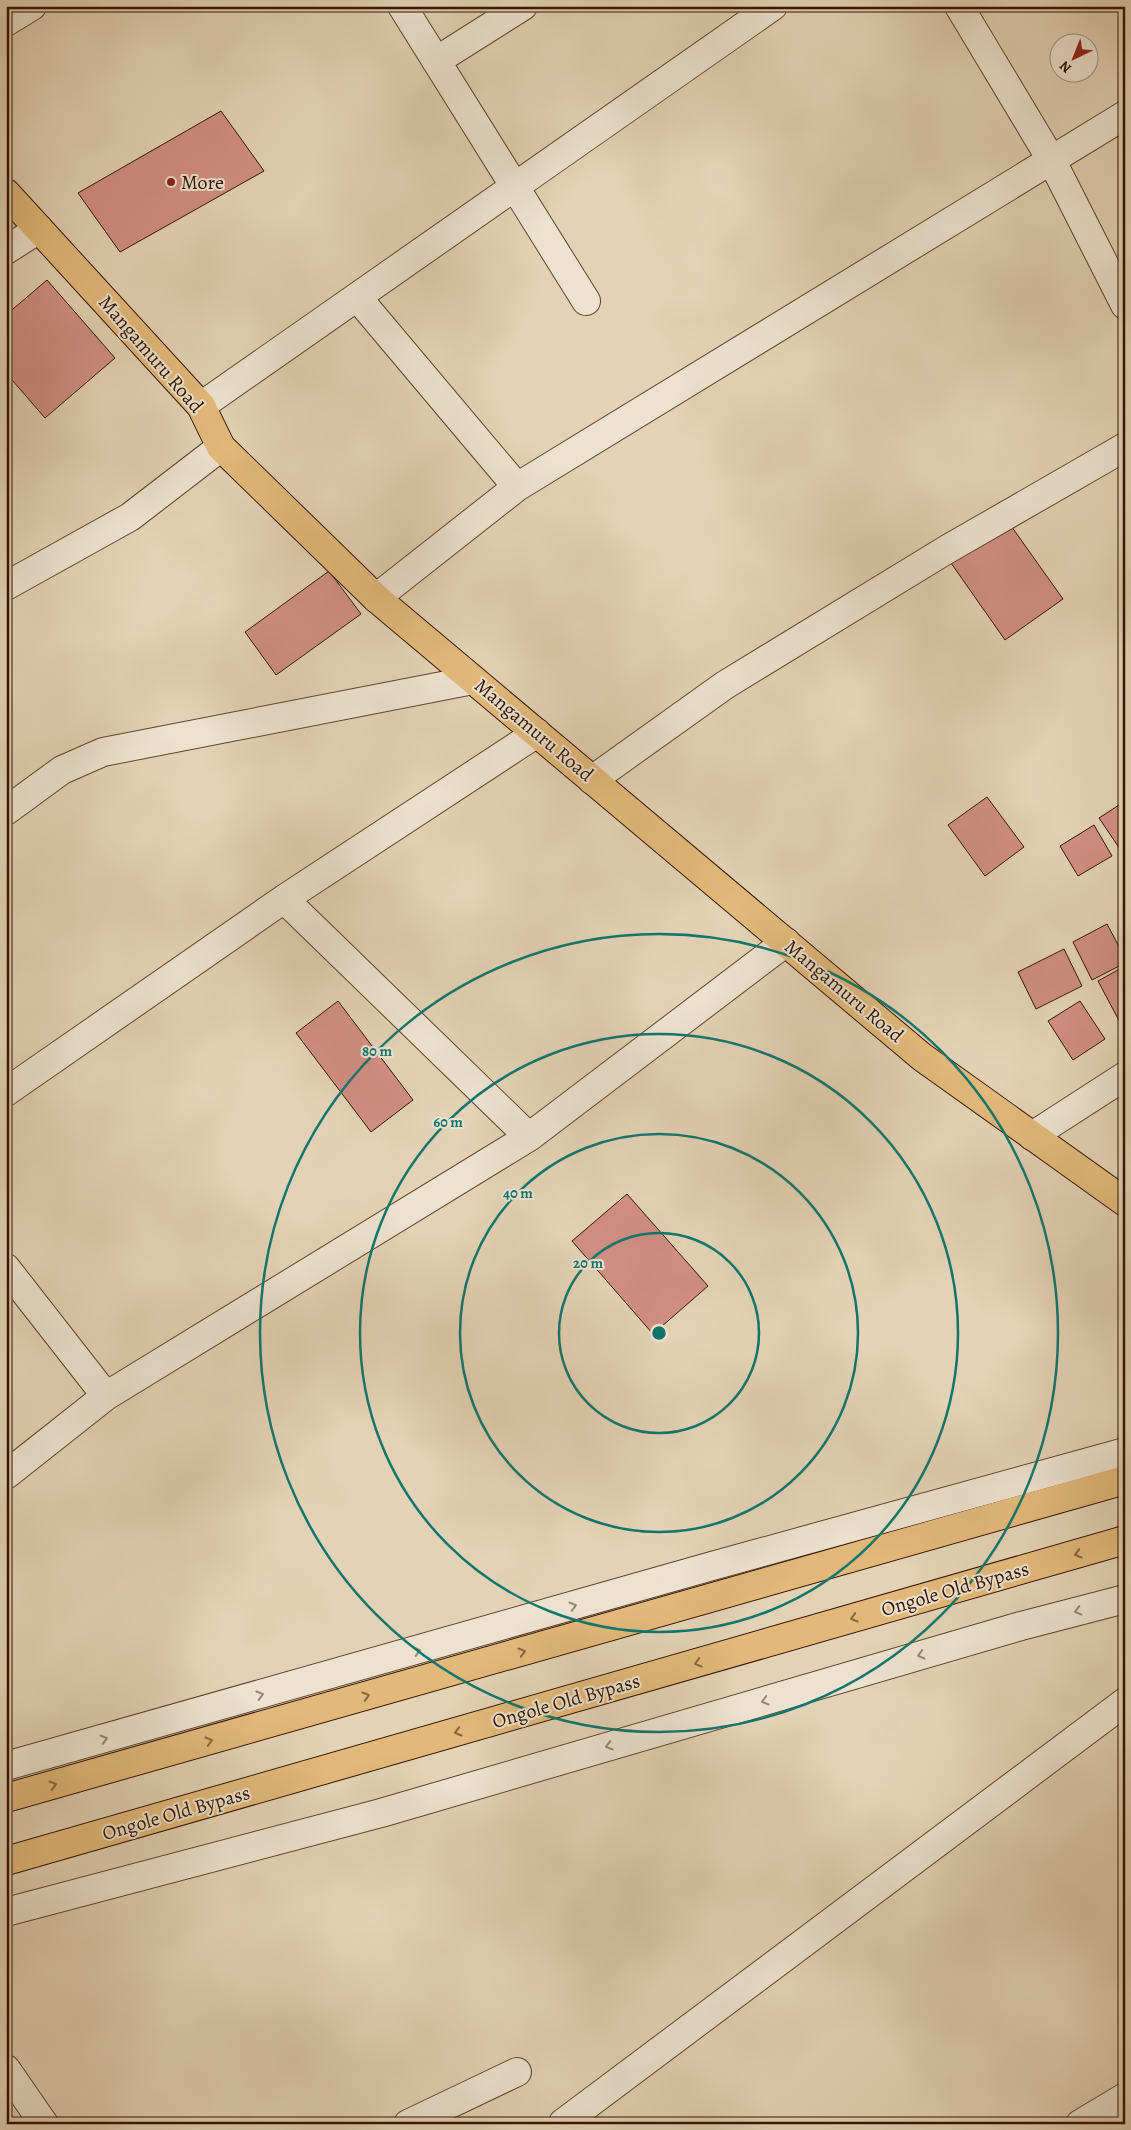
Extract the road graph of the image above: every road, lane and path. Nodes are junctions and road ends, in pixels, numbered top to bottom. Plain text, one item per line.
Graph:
1 (32, 6) edge
2 (402, 6) edge
3 (523, 6) edge
4 (773, 6) edge
5 (959, 6) edge
6 (6, 22) edge
7 (436, 62) junction
8 (1125, 115) edge
9 (1052, 161) junction
10 (515, 188) junction
11 (6, 193) edge
12 (39, 229) junction
13 (6, 250) edge
14 (357, 297) junction
15 (586, 301) dead end
16 (1125, 305) edge
17 (201, 406) junction
18 (222, 447) junction
19 (1125, 447) edge
20 (517, 488) junction
21 (6, 586) edge
22 (376, 598) junction
23 (473, 680) junction
24 (537, 733) junction
25 (592, 780) junction
26 (6, 811) edge
27 (284, 899) junction
28 (786, 942) junction
29 (1125, 1076) edge
30 (6, 1092) edge
31 (1032, 1136) junction
32 (529, 1138) junction
33 (1125, 1202) edge
34 (6, 1268) edge
35 (106, 1396) junction
36 (1125, 1452) edge
37 (6, 1475) edge
38 (1125, 1480) edge
39 (1125, 1540) edge
40 (1125, 1599) edge
41 (1125, 1702) edge
42 (6, 1766) edge
43 (6, 1798) edge
44 (6, 1861) edge
45 (6, 1912) edge
46 (6, 2069) edge
47 (516, 2072) dead end
48 (1125, 2097) edge
49 (563, 2123) edge
50 (44, 2124) edge
51 (408, 2124) edge
52 (1080, 2124) edge

1 - 6 street
2 - 7 street
3 - 7 street
4 - 10 street
5 - 9 street
7 - 10 street
8 - 9 street
9 - 16 street
9 - 20 street
10 - 14 street
10 - 15 street
11 - 12 main road, Mangamuru Road
12 - 13 street
12 - 17 main road, Mangamuru Road
14 - 17 street
14 - 20 street
17 - 18 main road, Mangamuru Road
18 - 21 street
18 - 22 main road, Mangamuru Road
19 - 25 street
20 - 22 street
22 - 23 main road, Mangamuru Road
23 - 24 main road, Mangamuru Road
23 - 26 street
24 - 25 main road, Mangamuru Road
24 - 27 street
25 - 28 main road, Mangamuru Road
27 - 30 street
27 - 32 street
28 - 31 main road, Mangamuru Road
28 - 32 street
29 - 31 street
31 - 33 main road, Mangamuru Road
32 - 35 street
34 - 35 street
35 - 37 street
42 -> 36 street
43 -> 38 main road
39 -> 44 main road, Ongole Old Bypass
40 -> 45 street
41 - 49 street
46 - 50 street
47 - 51 street
48 - 52 street

